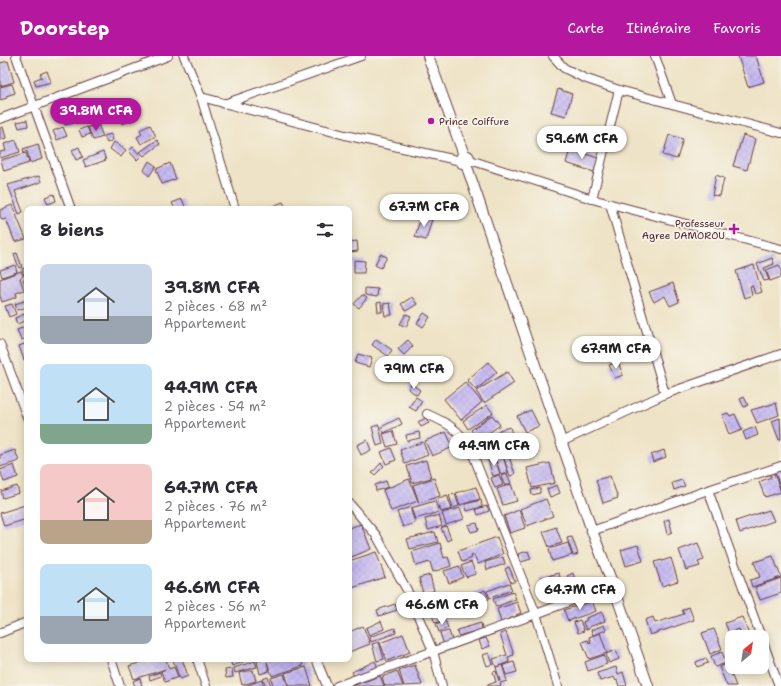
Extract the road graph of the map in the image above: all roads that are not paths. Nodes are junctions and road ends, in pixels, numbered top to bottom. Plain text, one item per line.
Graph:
1 (16, 56) edge
2 (168, 56) edge
3 (184, 56) edge
4 (361, 56) edge
5 (428, 56) edge
6 (553, 56) edge
7 (658, 57) edge
8 (619, 90) junction
9 (201, 97) junction
10 (224, 104) junction
11 (672, 104) junction
12 (34, 106) junction
13 (0, 119) edge
14 (781, 133) edge
15 (465, 160) junction
16 (592, 199) junction
17 (610, 204) junction
18 (70, 206) edge
19 (234, 206) edge
20 (781, 247) edge
21 (0, 344) edge
22 (781, 354) edge
23 (665, 394) junction
24 (24, 409) edge
25 (427, 414) dead end
26 (561, 442) junction
27 (781, 466) edge
28 (708, 490) junction
29 (352, 507) edge
30 (592, 531) junction
31 (613, 585) junction
32 (536, 614) junction
33 (24, 623) edge
34 (759, 630) edge
35 (0, 633) edge
36 (433, 650) junction
37 (769, 658) edge
38 (112, 662) edge
39 (198, 662) edge
40 (317, 662) edge
41 (120, 686) edge
42 (206, 686) edge
43 (327, 686) edge
44 (337, 686) edge
45 (442, 686) edge
46 (558, 686) edge
47 (648, 686) edge
48 (779, 686) edge

1 - 12 street
2 - 12 street
3 - 9 street
4 - 10 street
5 - 15 street
6 - 8 street
7 - 11 street
8 - 11 street
8 - 16 street
9 - 10 street
9 - 19 street
10 - 15 street
11 - 14 street
12 - 13 street
12 - 18 street
15 - 16 street
15 - 26 street
16 - 17 street
17 - 20 street
17 - 23 street
21 - 24 street
22 - 23 street
23 - 26 street
25 - 32 street
26 - 30 street
27 - 28 street
28 - 30 street
28 - 34 street
29 - 36 street
30 - 31 street
31 - 32 street
31 - 47 street
32 - 36 street
32 - 46 street
33 - 35 street
36 - 44 street
36 - 45 street
37 - 48 street
38 - 41 street
39 - 42 street
40 - 43 street

